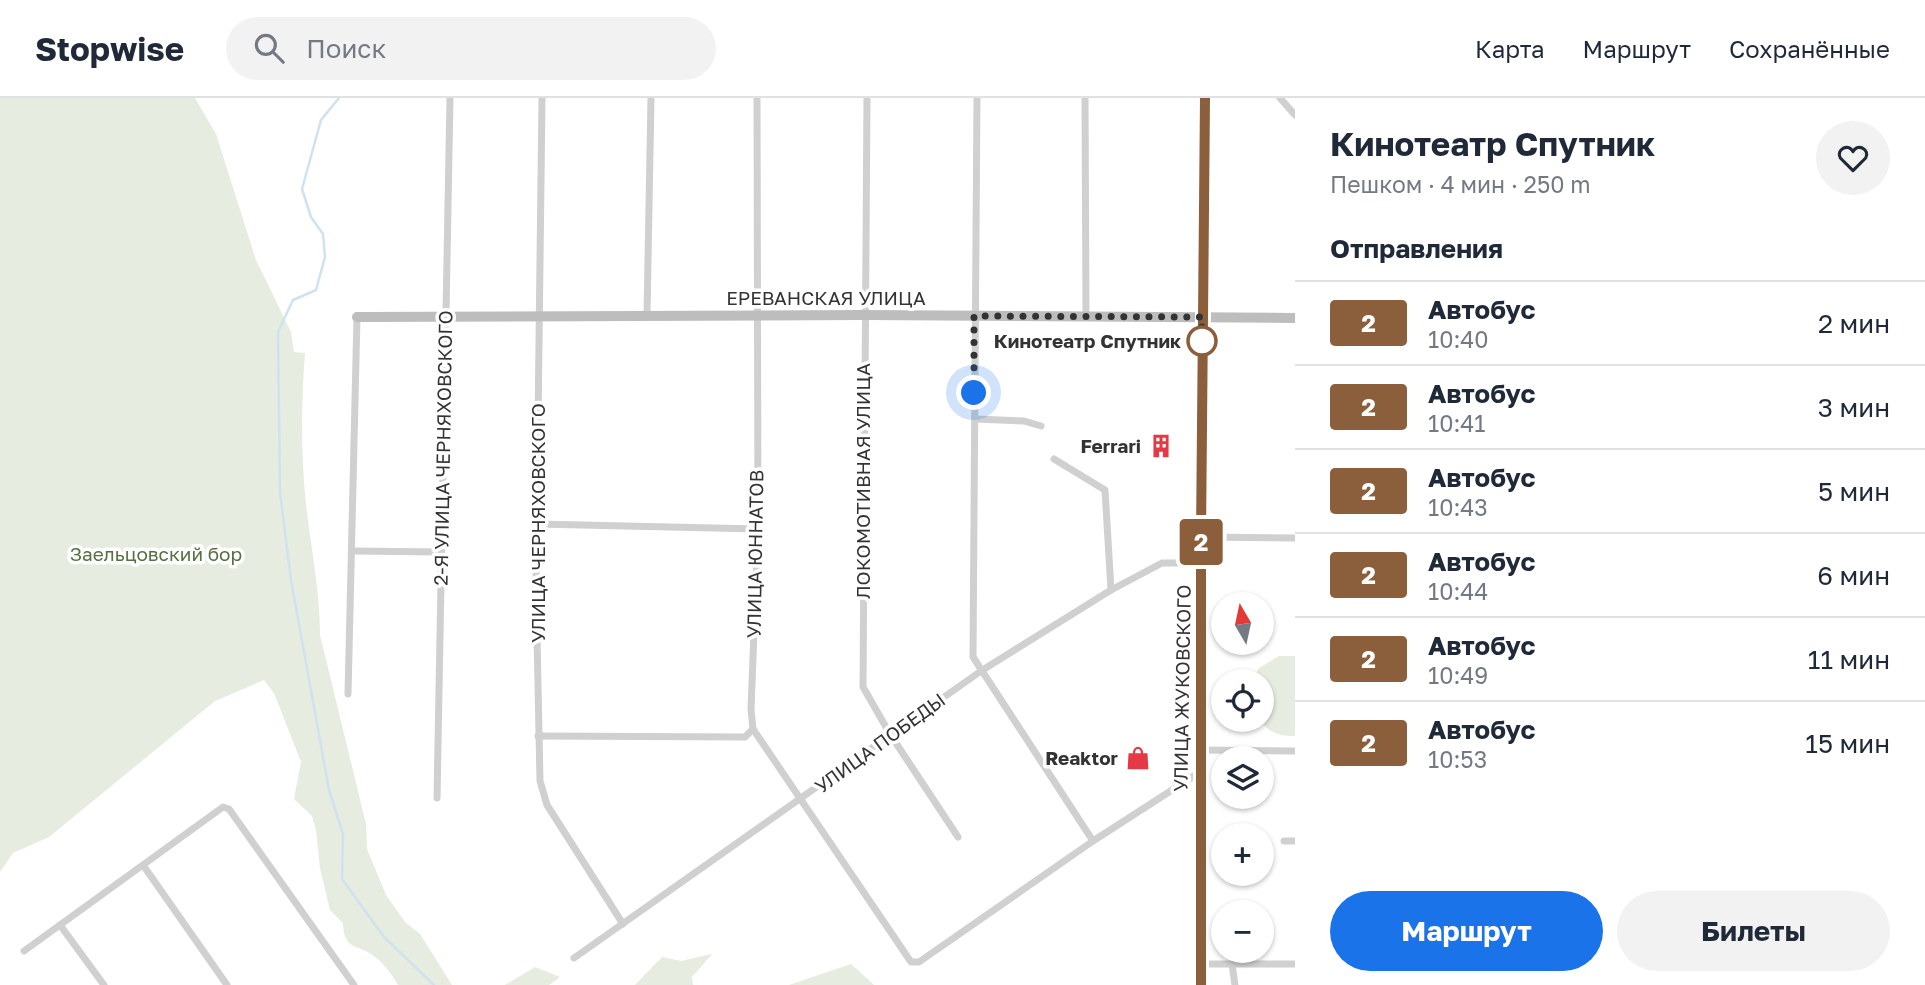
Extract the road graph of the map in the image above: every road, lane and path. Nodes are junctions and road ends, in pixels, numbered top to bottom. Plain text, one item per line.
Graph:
1 (450, 98) edge
2 (542, 98) edge
3 (651, 98) edge
4 (757, 98) edge
5 (867, 98) edge
6 (977, 98) edge
7 (1085, 98) edge
8 (1205, 98) edge
9 (1280, 98) edge
10 (1295, 115) edge
11 (864, 314) junction
12 (647, 315) junction
13 (445, 316) junction
14 (540, 316) junction
15 (756, 316) junction
16 (974, 316) junction
17 (357, 317) joint
18 (1086, 317) junction
19 (1202, 317) junction
20 (1295, 318) edge
21 (975, 419) junction
22 (1041, 426) dead end
23 (1054, 459) dead end
24 (537, 524) junction
25 (758, 529) junction
26 (1201, 537) junction
27 (1295, 538) edge
28 (354, 551) junction
29 (441, 552) junction
30 (1202, 563) junction
31 (1111, 590) junction
32 (981, 671) junction
33 (348, 694) dead end
34 (753, 729) junction
35 (890, 734) junction
36 (538, 736) junction
37 (1200, 750) junction
38 (1295, 751) edge
39 (1200, 772) junction
40 (437, 798) dead end
41 (803, 799) junction
42 (958, 837) dead end
43 (1093, 841) junction
44 (1284, 841) dead end
45 (1295, 841) edge
46 (143, 865) junction
47 (623, 924) junction
48 (60, 925) junction
49 (24, 951) dead end
50 (574, 958) dead end
51 (1200, 964) junction
52 (1232, 964) junction
53 (1295, 964) edge
54 (104, 985) edge
55 (226, 985) edge
56 (354, 985) edge
57 (1201, 985) edge
58 (1234, 985) edge

1 - 13 street, 2-Я УЛИЦА ЧЕРНЯХОВСКОГО
2 - 14 street, УЛИЦА ЧЕРНЯХОВСКОГО
3 - 12 street
4 - 15 street, УЛИЦА ЮННАТОВ
5 - 11 street, ЛОКОМОТИВНАЯ УЛИЦА
6 - 16 street
7 - 18 street
8 - 19 main road, УЛИЦА ЖУКОВСКОГО
9 - 10 street
11 - 15 street, ЕРЕВАНСКАЯ УЛИЦА
11 - 16 street, ЕРЕВАНСКАЯ УЛИЦА
11 - 35 street, ЛОКОМОТИВНАЯ УЛИЦА
12 - 14 street, ЕРЕВАНСКАЯ УЛИЦА
12 - 15 street, ЕРЕВАНСКАЯ УЛИЦА
13 - 14 street, ЕРЕВАНСКАЯ УЛИЦА
13 - 17 street, ЕРЕВАНСКАЯ УЛИЦА
13 - 29 street, 2-Я УЛИЦА ЧЕРНЯХОВСКОГО
14 - 24 street, УЛИЦА ЧЕРНЯХОВСКОГО
15 - 25 street, УЛИЦА ЮННАТОВ
16 - 18 street, ЕРЕВАНСКАЯ УЛИЦА
16 - 21 street
17 - 28 street
18 - 19 street, ЕРЕВАНСКАЯ УЛИЦА
19 - 20 street, ЕРЕВАНСКАЯ УЛИЦА
19 - 26 main road, УЛИЦА ЖУКОВСКОГО
21 - 22 street
21 - 32 street
23 - 31 street
24 - 25 street
24 - 36 street, УЛИЦА ЧЕРНЯХОВСКОГО
25 - 34 street, УЛИЦА ЮННАТОВ
26 - 27 street
26 - 30 main road, УЛИЦА ЖУКОВСКОГО
28 - 29 street
28 - 33 street
29 - 40 street, 2-Я УЛИЦА ЧЕРНЯХОВСКОГО
30 - 31 street, УЛИЦА ПОБЕДЫ
30 - 37 main road, УЛИЦА ЖУКОВСКОГО
31 - 32 street, УЛИЦА ПОБЕДЫ
32 - 35 street, УЛИЦА ПОБЕДЫ
32 - 43 street
34 - 36 street
34 - 41 street
35 - 41 street, УЛИЦА ПОБЕДЫ
35 - 42 street, ЛОКОМОТИВНАЯ УЛИЦА
36 - 47 street, УЛИЦА ЧЕРНЯХОВСКОГО
37 - 38 street
37 - 39 main road, УЛИЦА ЖУКОВСКОГО
39 - 43 street
39 - 51 main road, УЛИЦА ЖУКОВСКОГО
41 - 43 street
41 - 47 street, УЛИЦА ПОБЕДЫ
44 - 45 street
46 - 48 street
46 - 55 street
46 - 56 street
47 - 50 street, УЛИЦА ПОБЕДЫ
48 - 49 street
48 - 54 street
51 - 52 street
51 - 57 main road, УЛИЦА ЖУКОВСКОГО
52 - 53 street
52 - 58 street

